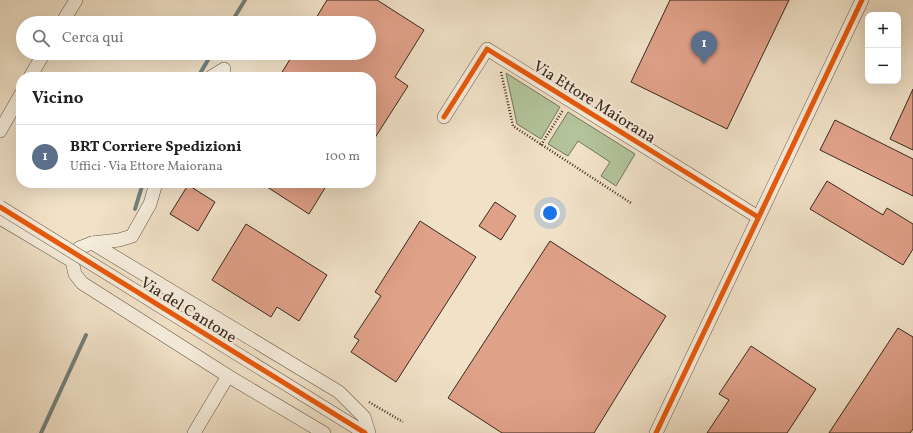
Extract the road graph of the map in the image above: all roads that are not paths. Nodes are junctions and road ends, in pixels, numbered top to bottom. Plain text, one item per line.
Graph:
1 (76, 0) edge
2 (862, 0) edge
3 (66, 16) edge
4 (40, 60) edge
5 (224, 69) dead end
6 (33, 72) edge
7 (219, 72) edge
8 (16, 103) edge
9 (444, 117) dead end
10 (0, 131) edge
11 (155, 188) edge
12 (0, 207) edge
13 (758, 217) junction
14 (0, 218) edge
15 (92, 243) junction
16 (72, 261) junction
17 (228, 376) junction
18 (194, 433) edge
19 (324, 433) edge
20 (365, 433) edge
21 (369, 433) edge
22 (656, 433) edge

1 - 3 street
2 - 13 street
4 - 6 street
5 - 7 street
8 - 10 street
9 - 13 street, Via Ettore Maiorana
11 - 15 street
12 - 20 street, Via del Cantone, bridge
13 - 22 street
14 - 16 street
15 - 16 street
15 - 21 street, Via del Cantone
16 - 17 street
17 - 18 street
17 - 19 street

